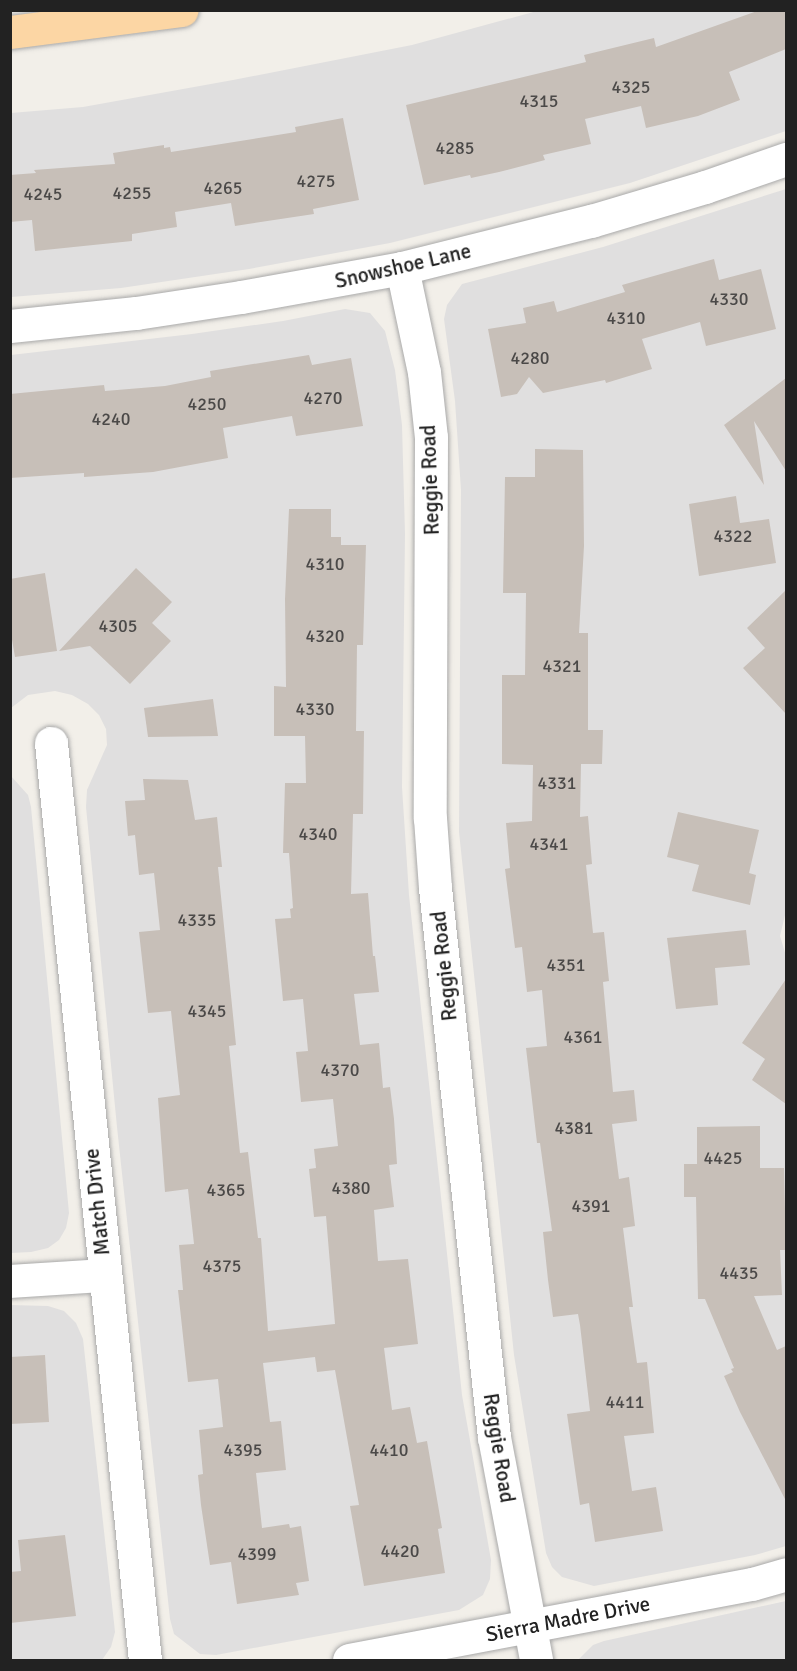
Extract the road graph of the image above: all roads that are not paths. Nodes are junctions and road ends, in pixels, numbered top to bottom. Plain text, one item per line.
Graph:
1 (182, 10) edge
2 (10, 32) edge
3 (786, 159) edge
4 (402, 268) junction
5 (10, 326) edge
6 (51, 743) dead end
7 (104, 1275) junction
8 (10, 1281) edge
9 (786, 1574) edge
10 (531, 1626) junction
11 (145, 1660) edge
12 (349, 1660) edge
13 (536, 1660) edge

1 - 2 main road
3 - 4 street, Snowshoe Lane
4 - 5 street, Snowshoe Lane
4 - 10 street, Reggie Road
6 - 7 street, Match Drive
7 - 8 street
7 - 11 street, Match Drive
9 - 10 street, Sierra Madre Drive
10 - 12 street, Sierra Madre Drive
10 - 13 street, Reggie Road

